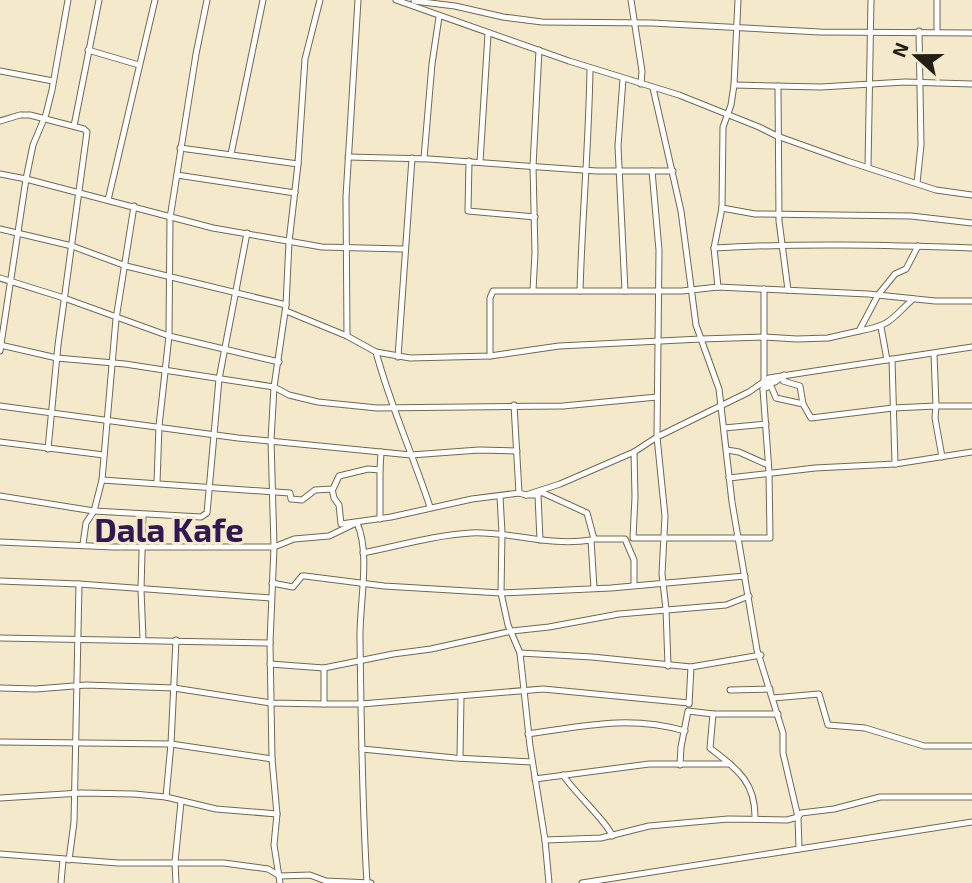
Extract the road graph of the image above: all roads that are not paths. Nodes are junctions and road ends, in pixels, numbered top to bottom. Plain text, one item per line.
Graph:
1 (68, 0) edge
2 (99, 0) edge
3 (155, 0) edge
4 (207, 0) edge
5 (263, 0) edge
6 (320, 0) edge
7 (358, 0) edge
8 (396, 0) edge
9 (631, 0) edge
10 (738, 0) edge
11 (870, 0) edge
12 (937, 0) edge
13 (413, 2) edge
14 (439, 17) junction
15 (635, 23) junction
16 (737, 28) junction
17 (919, 31) junction
18 (937, 31) junction
19 (869, 33) junction
20 (972, 33) edge
21 (488, 34) junction
22 (88, 50) junction
23 (539, 50) junction
24 (139, 65) junction
25 (590, 68) junction
26 (0, 71) edge
27 (623, 79) junction
28 (54, 81) junction
29 (921, 82) junction
30 (641, 84) junction
31 (869, 84) junction
32 (972, 84) edge
33 (734, 85) junction
34 (778, 86) junction
35 (653, 88) junction
36 (727, 114) junction
37 (44, 118) junction
38 (0, 121) edge
39 (74, 126) junction
40 (777, 136) junction
41 (180, 148) junction
42 (231, 154) junction
43 (348, 158) junction
44 (412, 158) junction
45 (424, 158) junction
46 (468, 161) junction
47 (480, 162) junction
48 (298, 164) junction
49 (533, 166) junction
50 (868, 167) junction
51 (587, 170) junction
52 (621, 171) junction
53 (652, 171) junction
54 (673, 171) junction
55 (0, 174) edge
56 (177, 175) junction
57 (26, 178) junction
58 (917, 183) junction
59 (80, 193) junction
60 (295, 193) junction
61 (972, 195) edge
62 (108, 200) junction
63 (134, 206) junction
64 (722, 208) junction
65 (778, 213) junction
66 (170, 218) junction
67 (535, 218) junction
68 (972, 223) edge
69 (0, 229) edge
70 (20, 232) junction
71 (247, 233) junction
72 (289, 242) junction
73 (782, 244) junction
74 (72, 246) junction
75 (918, 246) junction
76 (346, 247) junction
77 (714, 248) junction
78 (972, 248) edge
79 (404, 249) junction
80 (126, 266) junction
81 (169, 277) junction
82 (0, 278) edge
83 (11, 281) junction
84 (718, 287) junction
85 (764, 289) junction
86 (533, 290) junction
87 (658, 290) junction
88 (692, 290) junction
89 (788, 290) junction
90 (580, 291) junction
91 (625, 291) junction
92 (237, 292) junction
93 (878, 295) junction
94 (64, 298) junction
95 (913, 299) junction
96 (972, 301) edge
97 (286, 308) junction
98 (116, 319) junction
99 (881, 327) junction
100 (859, 331) junction
101 (169, 336) junction
102 (347, 336) junction
103 (764, 337) junction
104 (701, 339) junction
105 (657, 341) junction
106 (0, 345) edge
107 (972, 347) edge
108 (225, 350) junction
109 (0, 351) edge
110 (376, 352) junction
111 (934, 354) junction
112 (398, 356) junction
113 (490, 356) junction
114 (57, 358) junction
115 (890, 359) junction
116 (279, 362) junction
117 (111, 363) junction
118 (166, 372) junction
119 (784, 374) junction
120 (219, 379) junction
121 (764, 380) junction
122 (274, 387) junction
123 (763, 389) junction
124 (657, 397) junction
125 (803, 404) junction
126 (514, 405) junction
127 (0, 406) edge
128 (936, 406) junction
129 (972, 406) edge
130 (720, 407) junction
131 (393, 408) junction
132 (893, 408) junction
133 (53, 413) junction
134 (106, 419) junction
135 (766, 424) junction
136 (159, 426) junction
137 (724, 428) junction
138 (212, 434) junction
139 (657, 438) junction
140 (271, 440) junction
141 (0, 442) edge
142 (48, 449) junction
143 (727, 450) junction
144 (517, 451) junction
145 (381, 452) junction
146 (634, 452) junction
147 (972, 452) edge
148 (104, 455) junction
149 (411, 455) junction
150 (942, 457) junction
151 (895, 464) junction
152 (768, 465) junction
153 (380, 470) junction
154 (769, 472) junction
155 (729, 478) junction
156 (102, 480) junction
157 (157, 483) junction
158 (208, 488) junction
159 (332, 489) junction
160 (273, 494) junction
161 (522, 494) junction
162 (538, 495) junction
163 (0, 496) edge
164 (499, 496) junction
165 (430, 507) junction
166 (94, 511) junction
167 (143, 515) junction
168 (380, 519) junction
169 (357, 523) junction
170 (500, 536) junction
171 (625, 539) junction
172 (662, 539) junction
173 (738, 539) junction
174 (540, 540) junction
175 (591, 540) junction
176 (0, 542) edge
177 (83, 544) junction
178 (143, 547) junction
179 (274, 547) junction
180 (363, 554) junction
181 (745, 576) junction
182 (0, 581) edge
183 (363, 582) junction
184 (272, 583) junction
185 (79, 584) junction
186 (634, 584) junction
187 (662, 584) junction
188 (594, 588) junction
189 (141, 590) junction
190 (501, 593) junction
191 (750, 596) junction
192 (271, 598) junction
193 (666, 609) junction
194 (512, 631) junction
195 (0, 638) edge
196 (78, 639) junction
197 (144, 639) junction
198 (176, 640) junction
199 (270, 643) junction
200 (520, 653) junction
201 (761, 655) junction
202 (360, 660) junction
203 (270, 664) junction
204 (668, 666) junction
205 (691, 667) junction
206 (324, 668) junction
207 (75, 685) junction
208 (0, 688) edge
209 (174, 688) junction
210 (770, 689) junction
211 (524, 690) junction
212 (730, 690) dead end
213 (461, 696) junction
214 (773, 698) junction
215 (271, 703) junction
216 (689, 703) junction
217 (324, 704) junction
218 (361, 705) junction
219 (688, 711) junction
220 (713, 714) junction
221 (778, 714) junction
222 (685, 731) junction
223 (528, 734) junction
224 (0, 742) edge
225 (75, 743) junction
226 (172, 744) junction
227 (972, 746) edge
228 (362, 750) junction
229 (460, 758) junction
230 (272, 759) junction
231 (532, 762) junction
232 (730, 764) junction
233 (680, 765) junction
234 (563, 775) junction
235 (535, 779) junction
236 (74, 794) junction
237 (166, 797) junction
238 (972, 797) edge
239 (0, 798) edge
240 (181, 802) junction
241 (277, 814) junction
242 (798, 817) junction
243 (755, 819) junction
244 (972, 822) edge
245 (612, 836) junction
246 (545, 840) junction
247 (799, 849) junction
248 (0, 854) edge
249 (66, 860) junction
250 (174, 862) junction
251 (280, 879) edge
252 (61, 883) edge
253 (176, 883) edge
254 (368, 883) edge
255 (549, 883) edge
256 (582, 883) edge

1 - 28 street
2 - 22 street
3 - 24 street
4 - 41 street
5 - 42 street
6 - 48 street
7 - 43 street
8 - 13 street
9 - 15 street
10 - 16 street
11 - 19 street
12 - 18 street
13 - 14 street
13 - 15 street
14 - 21 street
14 - 45 street
15 - 16 street
15 - 30 street
16 - 19 street
16 - 33 street
17 - 18 street
17 - 19 street
17 - 29 street
18 - 20 street
19 - 31 street
21 - 23 street
21 - 47 street
22 - 24 street
22 - 39 street
23 - 25 street
23 - 49 street
24 - 62 street
25 - 27 street
25 - 51 street
26 - 28 street
27 - 30 street
27 - 52 street
28 - 37 street
29 - 31 street
29 - 32 street
29 - 58 street
30 - 35 street
31 - 34 street
31 - 50 street
33 - 34 street
33 - 36 street
34 - 40 street
35 - 36 street
35 - 54 street
36 - 40 street
36 - 64 street
37 - 38 street
37 - 39 street
37 - 57 street
39 - 59 street
40 - 50 street
40 - 65 street
41 - 42 street
41 - 56 street
42 - 48 street
43 - 44 street
43 - 76 street
44 - 45 street
44 - 79 street
45 - 46 street
46 - 47 street
46 - 67 street
47 - 49 street
48 - 60 street
49 - 51 street
49 - 67 street
50 - 58 street
51 - 52 street
51 - 90 street
52 - 53 street
52 - 91 street
53 - 54 street
53 - 87 street
54 - 88 street
55 - 57 street
56 - 60 street
56 - 66 street
57 - 59 street
57 - 70 street
58 - 61 street
59 - 62 street
59 - 74 street
60 - 72 street
62 - 63 street
63 - 66 street
63 - 80 street
64 - 65 street
64 - 77 street
65 - 68 street
65 - 73 street
66 - 71 street
66 - 81 street
67 - 86 street
69 - 70 street
70 - 74 street
70 - 83 street
71 - 72 street
71 - 92 street
72 - 76 street
72 - 97 street
73 - 75 street
73 - 77 street
73 - 89 street
74 - 80 street
74 - 94 street
75 - 78 street
75 - 93 street
76 - 79 street
76 - 102 street
77 - 84 street
79 - 112 street
80 - 81 street
80 - 98 street
81 - 92 street
81 - 101 street
82 - 83 street
83 - 94 street
83 - 106 street
84 - 85 street
84 - 88 street
85 - 89 street
85 - 103 street
86 - 90 street
86 - 113 street
87 - 88 street
87 - 91 street
87 - 105 street
88 - 104 street
89 - 93 street
90 - 91 street
92 - 97 street
92 - 108 street
93 - 95 street
93 - 100 street
94 - 98 street
94 - 114 street
95 - 96 street
95 - 99 street
97 - 102 street
97 - 116 street
98 - 101 street
98 - 117 street
99 - 100 street
99 - 115 street
100 - 103 street
101 - 108 street
101 - 118 street
102 - 110 street
103 - 104 street
103 - 121 street
104 - 105 street
104 - 130 street
105 - 113 street
105 - 124 street
106 - 109 street
106 - 114 street
107 - 111 street
108 - 116 street
108 - 120 street
110 - 112 street
110 - 131 street
111 - 115 street
111 - 128 street
112 - 113 street
114 - 117 street
114 - 133 street
115 - 119 street
115 - 132 street
116 - 122 street
117 - 118 street
117 - 134 street
118 - 120 street
118 - 136 street
119 - 121 street
119 - 123 street
119 - 125 street
120 - 122 street
120 - 138 street
121 - 130 street
122 - 131 street
122 - 140 street
123 - 125 street
123 - 135 street
124 - 126 street
124 - 139 street
125 - 132 street
126 - 131 street
126 - 144 street
127 - 133 street
128 - 129 street
128 - 132 street
128 - 150 street
130 - 137 street
130 - 139 street
131 - 149 street
132 - 151 street
133 - 134 street
133 - 142 street
134 - 136 street
134 - 148 street
135 - 137 street
135 - 152 street
136 - 138 street
136 - 157 street
137 - 143 street
138 - 140 street
138 - 158 street
139 - 146 street
139 - 172 street
140 - 145 street
140 - 160 street
141 - 142 street
142 - 148 street
143 - 152 street
143 - 155 street
144 - 149 street
144 - 161 street
145 - 149 street
145 - 153 street
146 - 161 street
146 - 172 street
147 - 150 street
148 - 156 street
149 - 165 street
150 - 151 street
151 - 154 street
152 - 154 street
153 - 159 street
153 - 168 street
154 - 155 street
154 - 173 street
155 - 173 street
156 - 157 street
156 - 166 street
157 - 158 street
158 - 160 street
158 - 167 street
159 - 160 street
159 - 169 street
160 - 179 street
161 - 162 street
161 - 164 street
162 - 171 street
162 - 174 street
163 - 166 street
164 - 165 street
164 - 170 street
165 - 168 street
166 - 167 street
166 - 177 street
167 - 178 street
168 - 169 street
169 - 179 street
169 - 180 street
170 - 174 street
170 - 180 street
170 - 190 street
171 - 175 street
171 - 186 street
172 - 173 street
172 - 187 street
173 - 181 street
174 - 175 street
175 - 188 street
176 - 177 street
177 - 178 street
178 - 179 street
178 - 189 street
179 - 184 street
180 - 183 street
181 - 187 street
181 - 191 street
182 - 185 street
183 - 184 street
183 - 190 street
183 - 202 street
184 - 192 street
185 - 189 street
185 - 196 street
186 - 187 street
186 - 188 street
187 - 193 street
188 - 190 street
189 - 192 street
189 - 197 street
190 - 194 street
191 - 193 street
191 - 201 street
192 - 199 street
193 - 194 street
193 - 204 street
194 - 200 street
194 - 202 street
195 - 196 street
196 - 197 street
196 - 207 street
197 - 198 street
198 - 199 street
198 - 209 street
199 - 203 street
200 - 204 street
200 - 211 street
201 - 205 street
201 - 210 street
202 - 206 street
202 - 218 street
203 - 206 street
203 - 215 street
204 - 205 street
205 - 216 street
206 - 217 street
207 - 208 street
207 - 209 street
207 - 225 street
209 - 215 street
209 - 226 street
210 - 212 street
210 - 214 street
211 - 213 street
211 - 216 street
211 - 223 street
213 - 218 street
213 - 229 street
214 - 221 street
214 - 227 street
215 - 217 street
215 - 230 street
216 - 219 street
217 - 218 street
218 - 228 street
219 - 220 street
219 - 222 street
220 - 221 street
220 - 232 street
221 - 242 street
222 - 223 street
222 - 233 street
223 - 231 street
224 - 225 street
225 - 226 street
225 - 236 street
226 - 230 street
226 - 237 street
228 - 229 street
228 - 254 street
229 - 231 street
230 - 241 street
231 - 235 street
232 - 233 street
232 - 243 street
233 - 234 street
234 - 235 street
234 - 245 street
235 - 246 street
236 - 237 street
236 - 239 street
236 - 249 street
237 - 240 street
238 - 242 street
240 - 241 street
240 - 250 street
241 - 251 street
242 - 243 street
242 - 247 street
243 - 245 street
244 - 247 street
245 - 246 street
246 - 255 street
247 - 256 street
248 - 249 street
249 - 250 street
249 - 252 street
250 - 251 street
250 - 253 street
251 - 254 street

